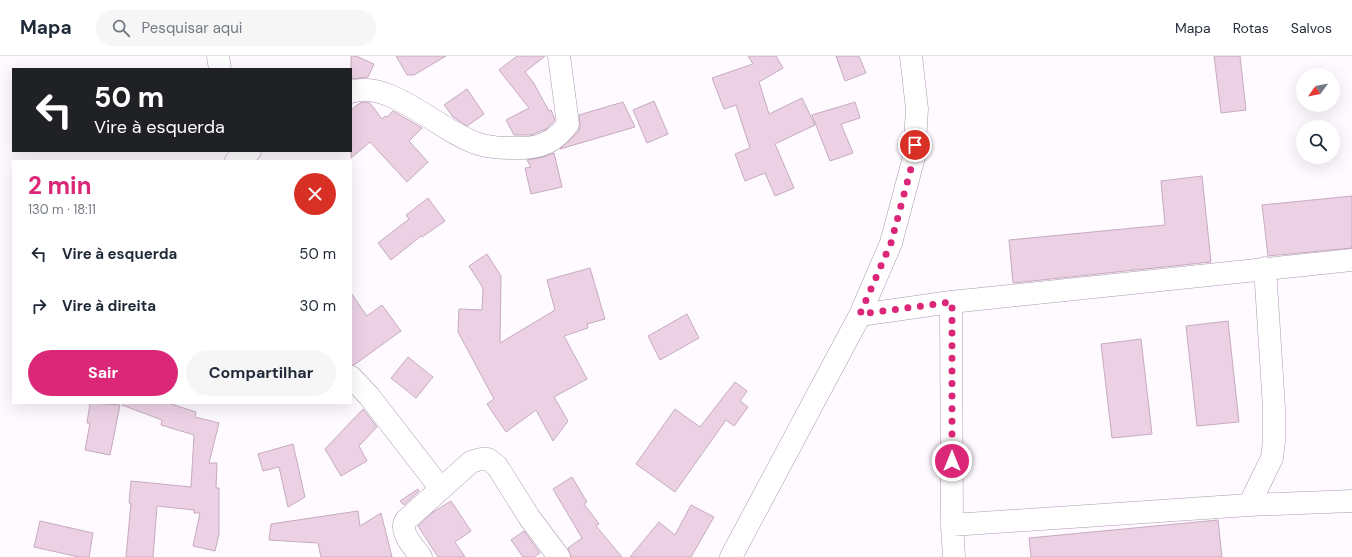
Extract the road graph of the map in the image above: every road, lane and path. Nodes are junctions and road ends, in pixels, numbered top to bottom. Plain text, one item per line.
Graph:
1 (218, 56) edge
2 (559, 56) edge
3 (911, 56) edge
4 (220, 68) edge
5 (352, 92) edge
6 (249, 152) edge
7 (237, 160) edge
8 (1352, 260) edge
9 (1265, 268) junction
10 (952, 302) junction
11 (860, 314) junction
12 (352, 378) edge
13 (441, 489) junction
14 (1352, 501) edge
15 (1249, 506) junction
16 (952, 525) junction
17 (421, 557) edge
18 (559, 557) edge
19 (731, 557) edge
20 (954, 557) edge

1 - 4 street
2 - 5 street
3 - 11 street
6 - 7 street
8 - 9 street
9 - 10 street
9 - 15 street
10 - 11 street
10 - 16 street
11 - 19 street
12 - 13 street
13 - 17 street
13 - 18 street
14 - 15 street
15 - 16 street
16 - 20 street

